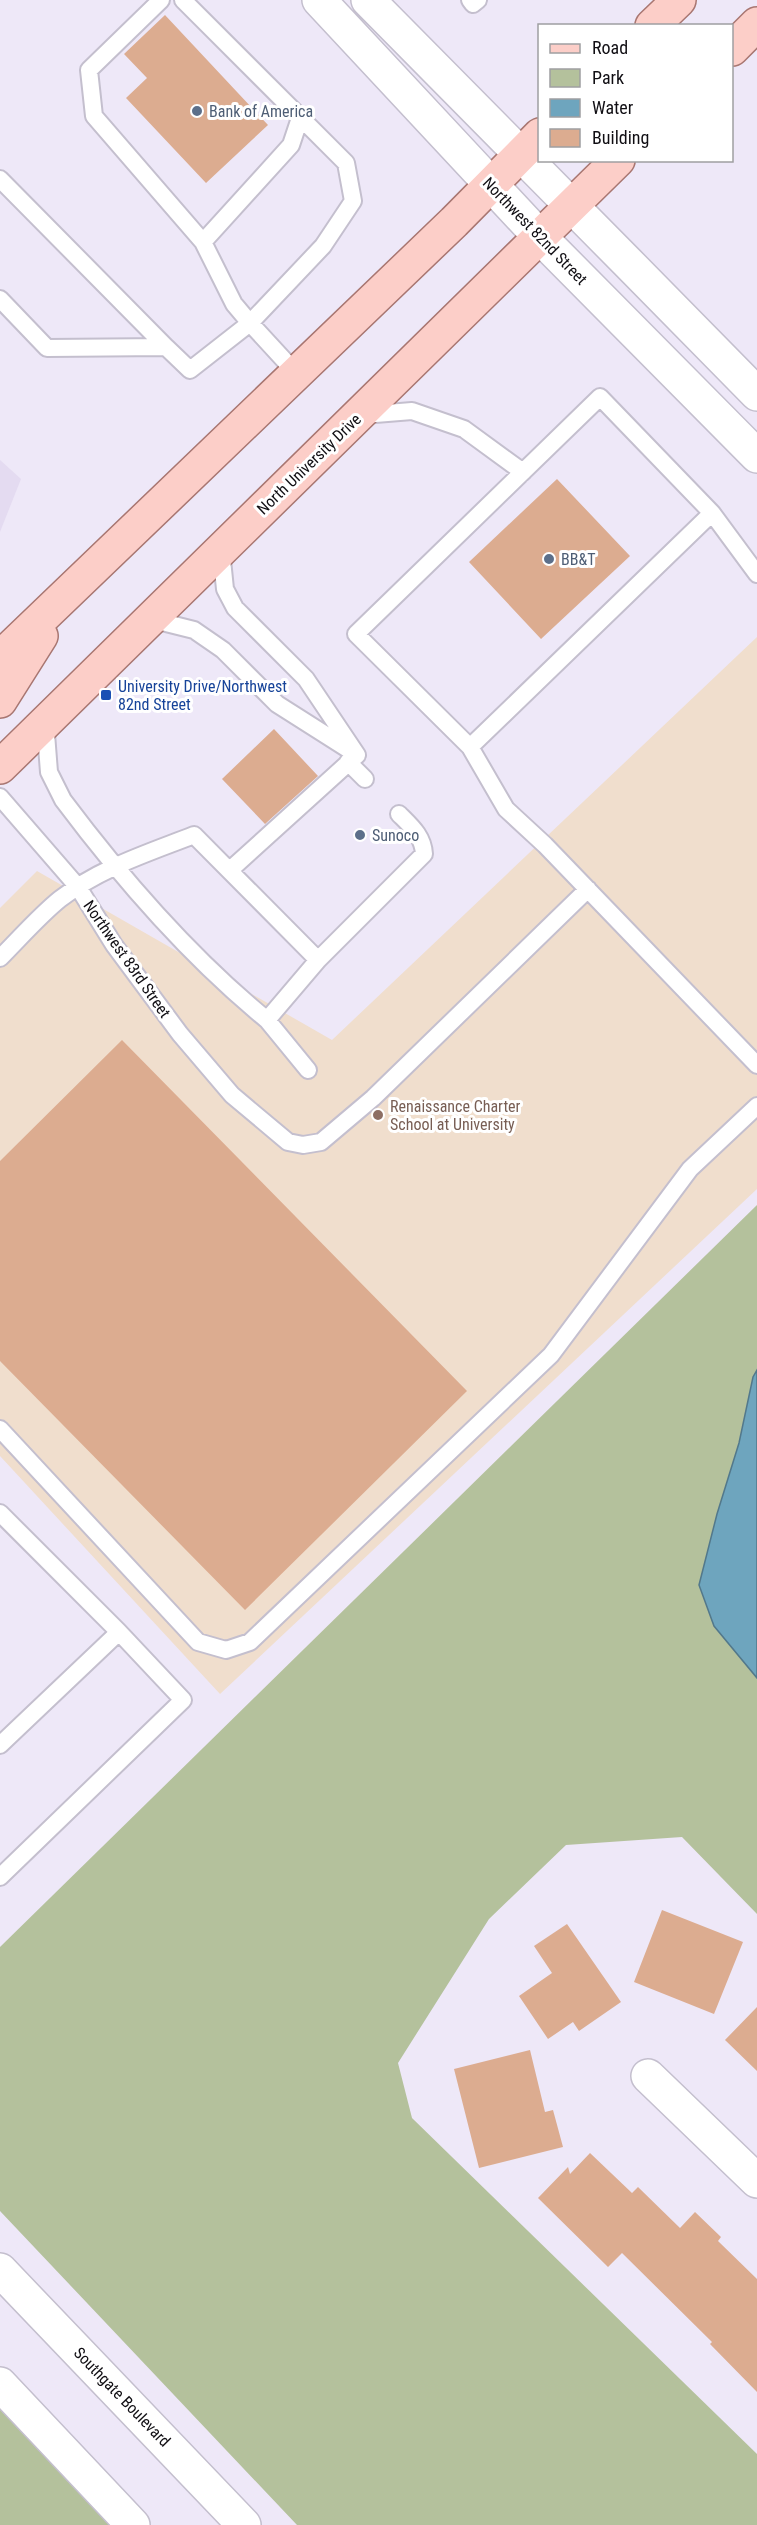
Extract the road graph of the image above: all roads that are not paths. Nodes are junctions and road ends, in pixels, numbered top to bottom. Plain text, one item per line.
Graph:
1 (160, 0) edge
2 (183, 0) edge
3 (319, 0) edge
4 (368, 0) edge
5 (470, 0) edge
6 (478, 0) edge
7 (679, 0) edge
8 (654, 24) edge
9 (757, 24) edge
10 (733, 48) edge
11 (300, 118) junction
12 (530, 145) edge
13 (542, 162) edge
14 (616, 162) edge
15 (0, 179) edge
16 (489, 184) junction
17 (573, 205) junction
18 (541, 238) junction
19 (203, 242) junction
20 (0, 299) edge
21 (250, 323) junction
22 (166, 347) junction
23 (296, 372) junction
24 (757, 394) edge
25 (359, 415) junction
26 (757, 456) edge
27 (523, 472) junction
28 (712, 513) junction
29 (221, 550) junction
30 (757, 574) edge
31 (75, 584) junction
32 (150, 619) junction
33 (0, 657) edge
34 (0, 701) edge
35 (45, 721) junction
36 (470, 747) junction
37 (353, 759) junction
38 (0, 767) edge
39 (365, 779) dead end
40 (0, 797) edge
41 (399, 814) dead end
42 (115, 865) junction
43 (230, 870) junction
44 (78, 887) junction
45 (588, 889) junction
46 (0, 958) edge
47 (318, 960) junction
48 (267, 1020) junction
49 (757, 1065) edge
50 (308, 1070) dead end
51 (757, 1106) edge
52 (0, 1429) edge
53 (0, 1514) edge
54 (119, 1632) junction
55 (0, 1745) edge
56 (0, 1877) edge
57 (648, 2076) dead end
58 (757, 2181) edge
59 (0, 2270) edge
60 (0, 2384) edge
61 (133, 2525) edge
62 (244, 2525) edge

1 - 19 lane
2 - 11 lane
3 - 16 street, Northwest 82nd Street
4 - 12 street
5 - 6 lane
7 - 8 main road
9 - 10 main road
11 - 19 lane
11 - 21 lane
12 - 16 main road
13 - 17 street
14 - 17 main road, North University Drive
15 - 22 lane
16 - 18 street, Northwest 82nd Street
16 - 23 main road
17 - 18 main road, North University Drive
17 - 24 street
18 - 25 main road, North University Drive
18 - 26 street, Northwest 82nd Street
19 - 21 lane
20 - 22 lane
21 - 22 lane
21 - 23 lane
23 - 31 main road
25 - 27 lane
25 - 29 main road, North University Drive
27 - 28 lane
27 - 36 lane
28 - 30 lane
28 - 36 lane
29 - 32 main road, North University Drive
29 - 37 lane
31 - 33 main road
31 - 34 main road
32 - 35 main road, North University Drive
32 - 37 lane
35 - 38 main road, North University Drive
35 - 42 lane
36 - 45 lane
37 - 39 lane
37 - 43 lane
40 - 44 lane, Northwest 83rd Street
41 - 47 lane
42 - 43 lane
42 - 44 lane
42 - 48 lane
43 - 47 lane
44 - 45 lane, Northwest 83rd Street
44 - 46 lane
45 - 49 lane
47 - 48 lane
48 - 50 lane
51 - 52 lane
53 - 54 lane
54 - 55 lane
54 - 56 lane
57 - 58 street
59 - 62 street, Southgate Boulevard
60 - 61 street

